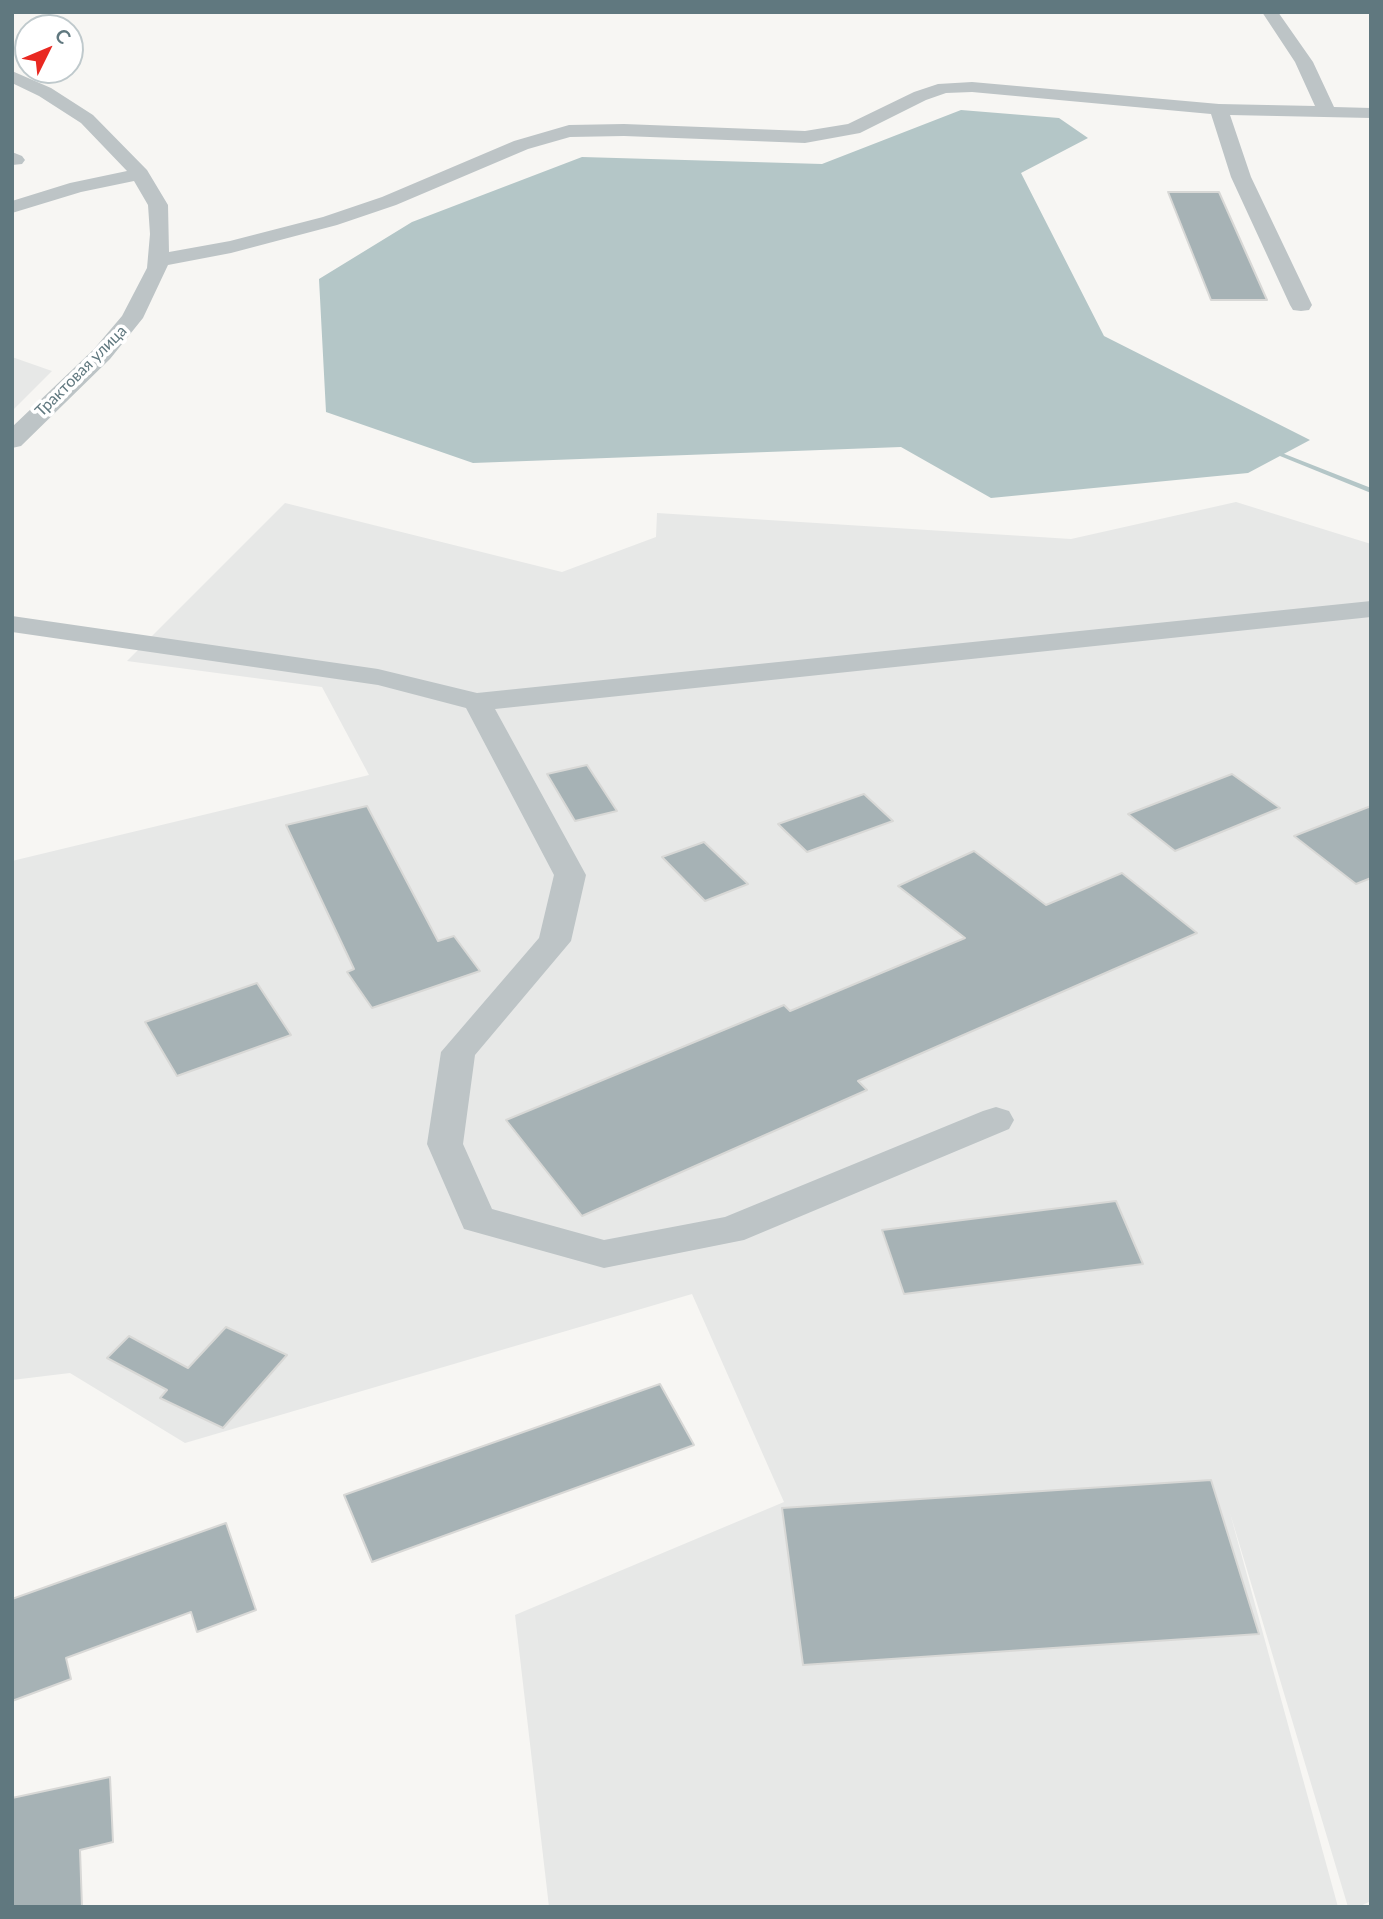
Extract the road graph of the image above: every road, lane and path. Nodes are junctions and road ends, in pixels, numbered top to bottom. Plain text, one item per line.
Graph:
1 (1270, 12) edge
2 (12, 76) edge
3 (1219, 109) junction
4 (1327, 112) junction
5 (1371, 113) edge
6 (140, 174) junction
7 (12, 207) edge
8 (158, 260) junction
9 (1301, 305) dead end
10 (12, 441) edge
11 (1371, 608) edge
12 (12, 624) edge
13 (477, 702) junction
14 (996, 1120) dead end

1 - 4 street
2 - 6 street, Трактовая улица
3 - 4 street
3 - 8 street
3 - 9 street
4 - 5 street
6 - 7 street
6 - 8 street, Трактовая улица
8 - 10 street, Трактовая улица
11 - 13 street
12 - 13 street
13 - 14 street

